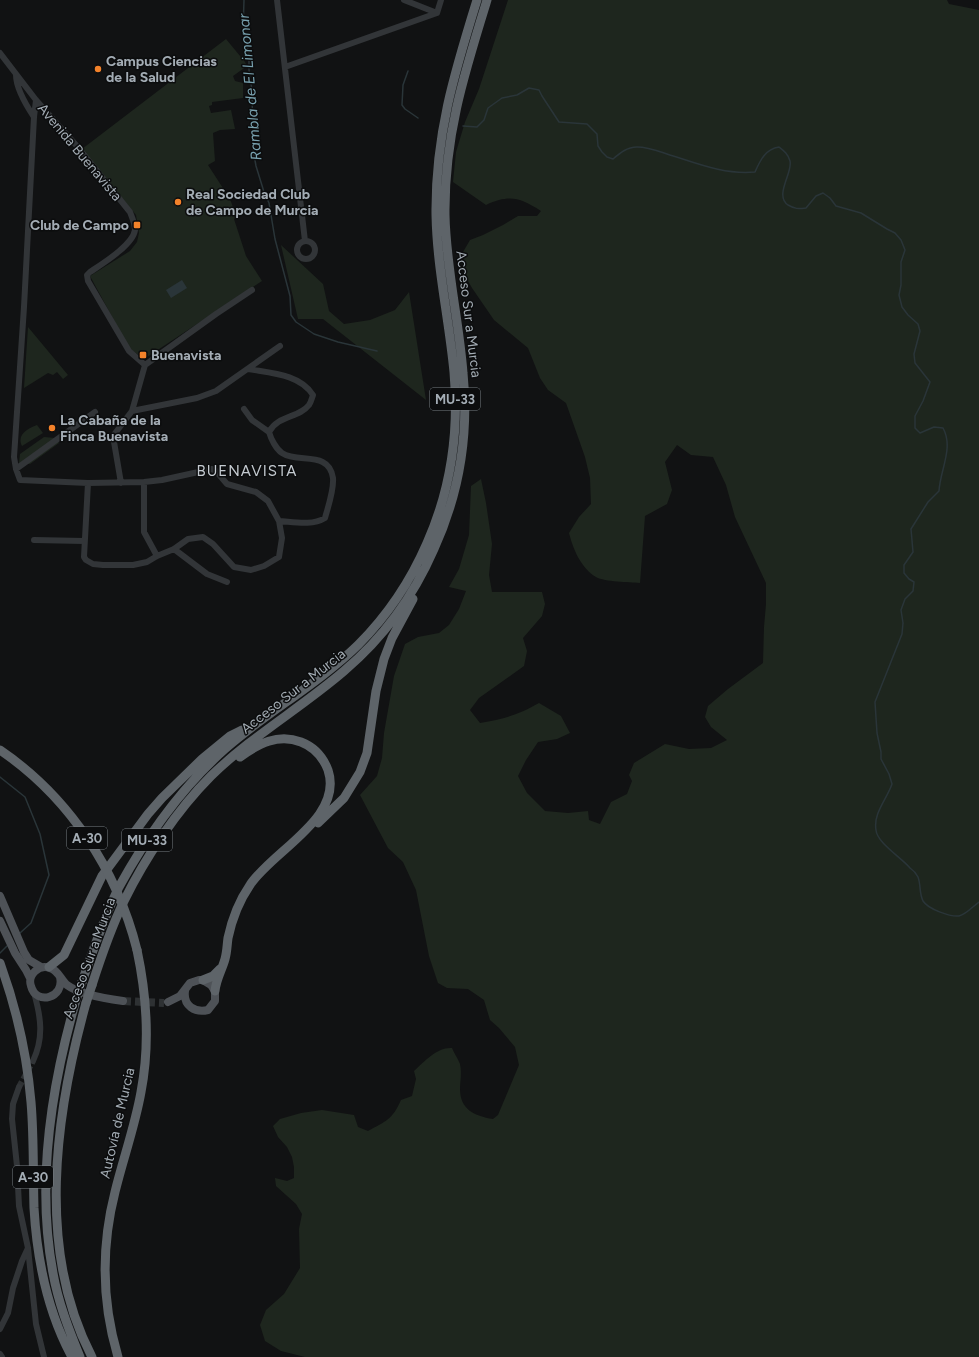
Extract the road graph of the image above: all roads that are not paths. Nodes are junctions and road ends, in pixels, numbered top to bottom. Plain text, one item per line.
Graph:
1 (277, 0) edge
2 (404, 0) edge
3 (441, 0) edge
4 (477, 0) edge
5 (487, 0) edge
6 (437, 13) junction
7 (0, 53) edge
8 (285, 67) junction
9 (19, 79) junction
10 (36, 100) junction
11 (34, 117) junction
12 (305, 241) dead end
13 (252, 290) dead end
14 (280, 346) dead end
15 (145, 365) junction
16 (248, 369) junction
17 (244, 409) dead end
18 (132, 411) junction
19 (95, 412) dead end
20 (269, 432) junction
21 (16, 469) junction
22 (144, 482) junction
23 (88, 483) junction
24 (121, 483) junction
25 (279, 521) junction
26 (34, 540) dead end
27 (84, 541) junction
28 (174, 549) junction
29 (157, 556) junction
30 (227, 582) dead end
31 (414, 588) junction
32 (252, 726) junction
33 (0, 750) edge
34 (227, 762) junction
35 (279, 853) junction
36 (0, 896) edge
37 (0, 921) edge
38 (0, 963) edge
39 (45, 967) junction
40 (221, 968) junction
41 (60, 977) junction
42 (30, 978) junction
43 (203, 980) junction
44 (73, 989) junction
45 (185, 991) junction
46 (215, 991) junction
47 (57, 992) junction
48 (34, 993) junction
49 (48, 997) junction
50 (123, 1001) tunnel mouth
51 (188, 1006) junction
52 (39, 1016) junction
53 (33, 1061) tunnel mouth
54 (19, 1087) tunnel mouth
55 (28, 1248) junction
56 (0, 1329) edge
57 (0, 1354) edge
58 (2, 1357) edge
59 (44, 1357) edge
60 (72, 1357) edge
61 (80, 1357) edge
62 (92, 1357) edge
63 (118, 1357) edge

1 - 8 street
2 - 6 street
3 - 6 street
4 - 32 highway, Acceso Sur a Murcia / MU-33
5 - 31 highway, Acceso Sur a Murcia / MU-33
6 - 8 street
7 - 9 street, Avenida Buenavista
8 - 12 street
9 - 10 street, Avenida Buenavista
9 - 11 street
10 - 11 street
10 - 15 street, Avenida Buenavista
11 - 21 street
13 - 15 street
14 - 16 street
15 - 18 street
16 - 18 street
16 - 20 street
17 - 20 street
18 - 24 street
19 - 21 street
20 - 25 street
21 - 23 street
22 - 24 street
22 - 25 street
22 - 29 street
23 - 24 street
23 - 27 street
25 - 28 street
26 - 27 street
27 - 29 street
28 - 29 street
28 - 30 street
31 - 34 highway, Acceso Sur a Murcia / MU-33
31 - 35 highway
32 - 39 highway
32 - 61 highway, Acceso Sur a Murcia / MU-33, bridge
33 - 63 highway, Autovía de Murcia / A-30, bridge
34 - 35 highway
34 - 62 highway, Acceso Sur a Murcia / MU-33, bridge
35 - 40 highway
36 - 39 main road
37 - 42 main road
38 - 60 highway, A-30
39 - 41 main road
39 - 42 main road
40 - 43 highway
40 - 46 highway
41 - 44 main road
41 - 47 main road
42 - 48 main road
43 - 45 main road
43 - 46 main road
44 - 47 main road
44 - 50 main road
45 - 51 main road
45 - 51 main road
46 - 51 main road
47 - 49 main road
48 - 49 main road
48 - 52 street
49 - 52 street
52 - 53 street
54 - 55 street
55 - 56 street
55 - 59 street
57 - 58 street

